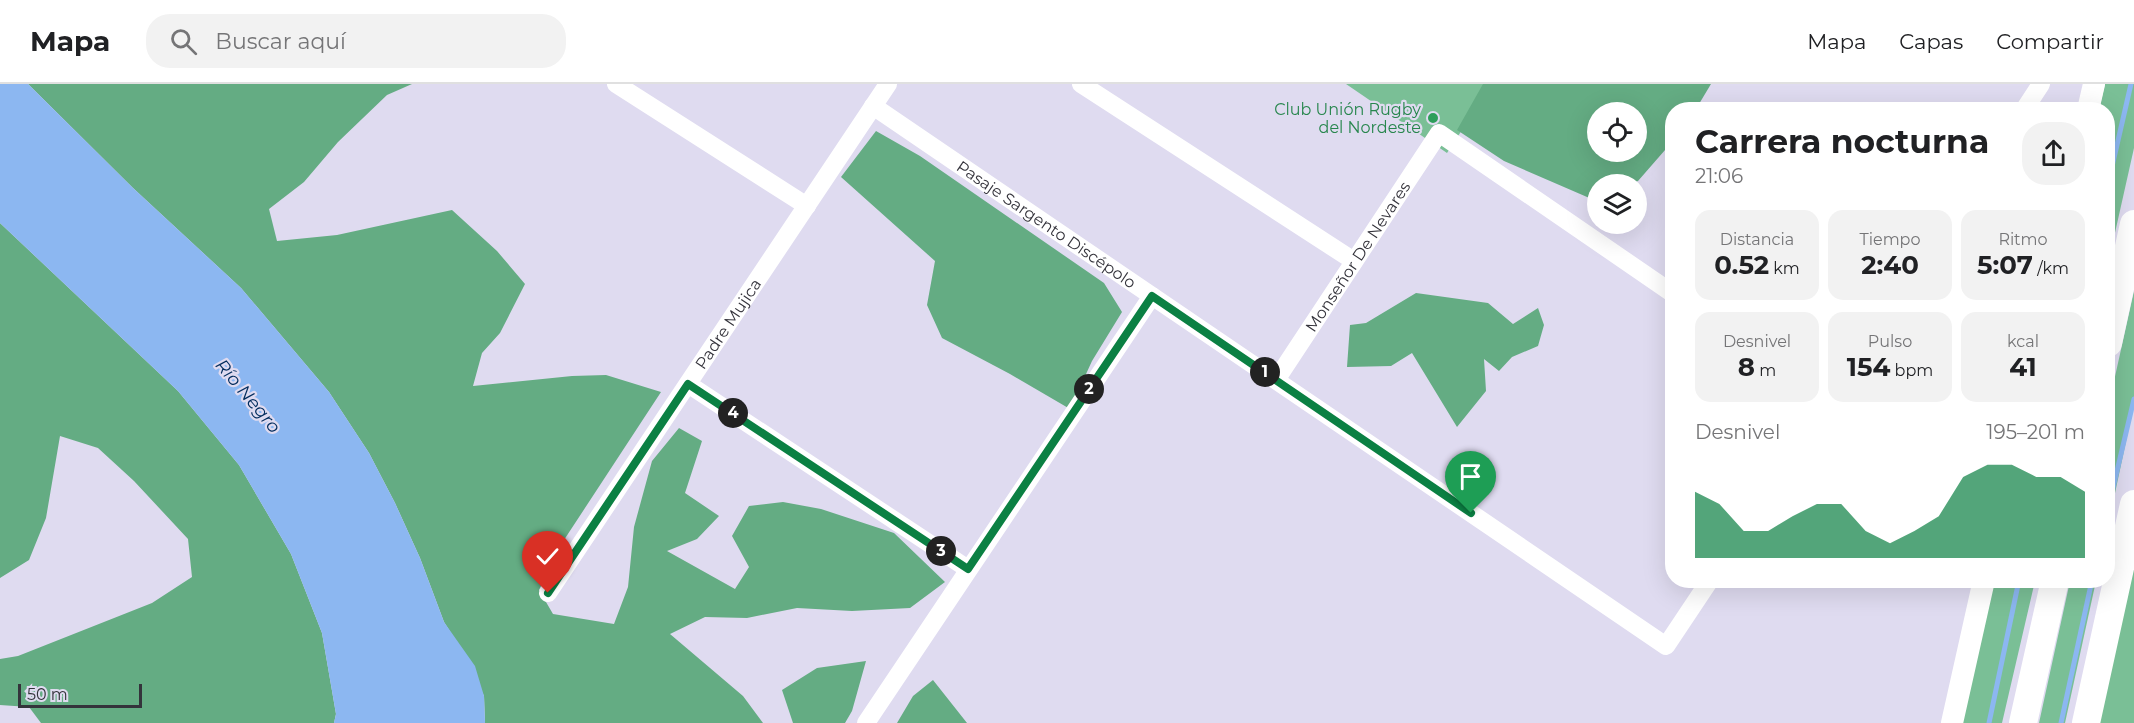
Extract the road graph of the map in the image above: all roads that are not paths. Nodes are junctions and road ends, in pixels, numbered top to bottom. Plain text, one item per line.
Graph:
1 (616, 84) edge
2 (888, 84) edge
3 (1081, 84) edge
4 (2041, 84) edge
5 (2094, 84) edge
6 (2030, 102) edge
7 (2090, 102) edge
8 (873, 106) junction
9 (807, 206) junction
10 (2134, 224) edge
11 (1354, 261) junction
12 (1665, 288) edge
13 (1152, 296) junction
14 (2115, 311) edge
15 (1276, 380) junction
16 (688, 384) junction
17 (2134, 504) edge
18 (968, 569) junction
19 (1705, 588) edge
20 (1982, 588) edge
21 (2053, 588) edge
22 (548, 593) dead end
23 (866, 723) edge
24 (1952, 723) edge
25 (2023, 723) edge
26 (2086, 723) edge

1 - 9 street
2 - 8 street, Padre Mujica
3 - 11 street
4 - 6 street
5 - 7 street
8 - 9 street, Padre Mujica
8 - 13 street, Pasaje Sargento Discépolo
9 - 16 street, Padre Mujica
10 - 14 highway
11 - 12 street, Monseñor De Nevares
11 - 15 street, Monseñor De Nevares
13 - 15 street, Pasaje Sargento Discépolo
13 - 18 street
15 - 19 street, Pasaje Sargento Discépolo
16 - 18 street
16 - 22 street, Padre Mujica
17 - 26 highway
18 - 23 street
20 - 24 street
21 - 25 highway

